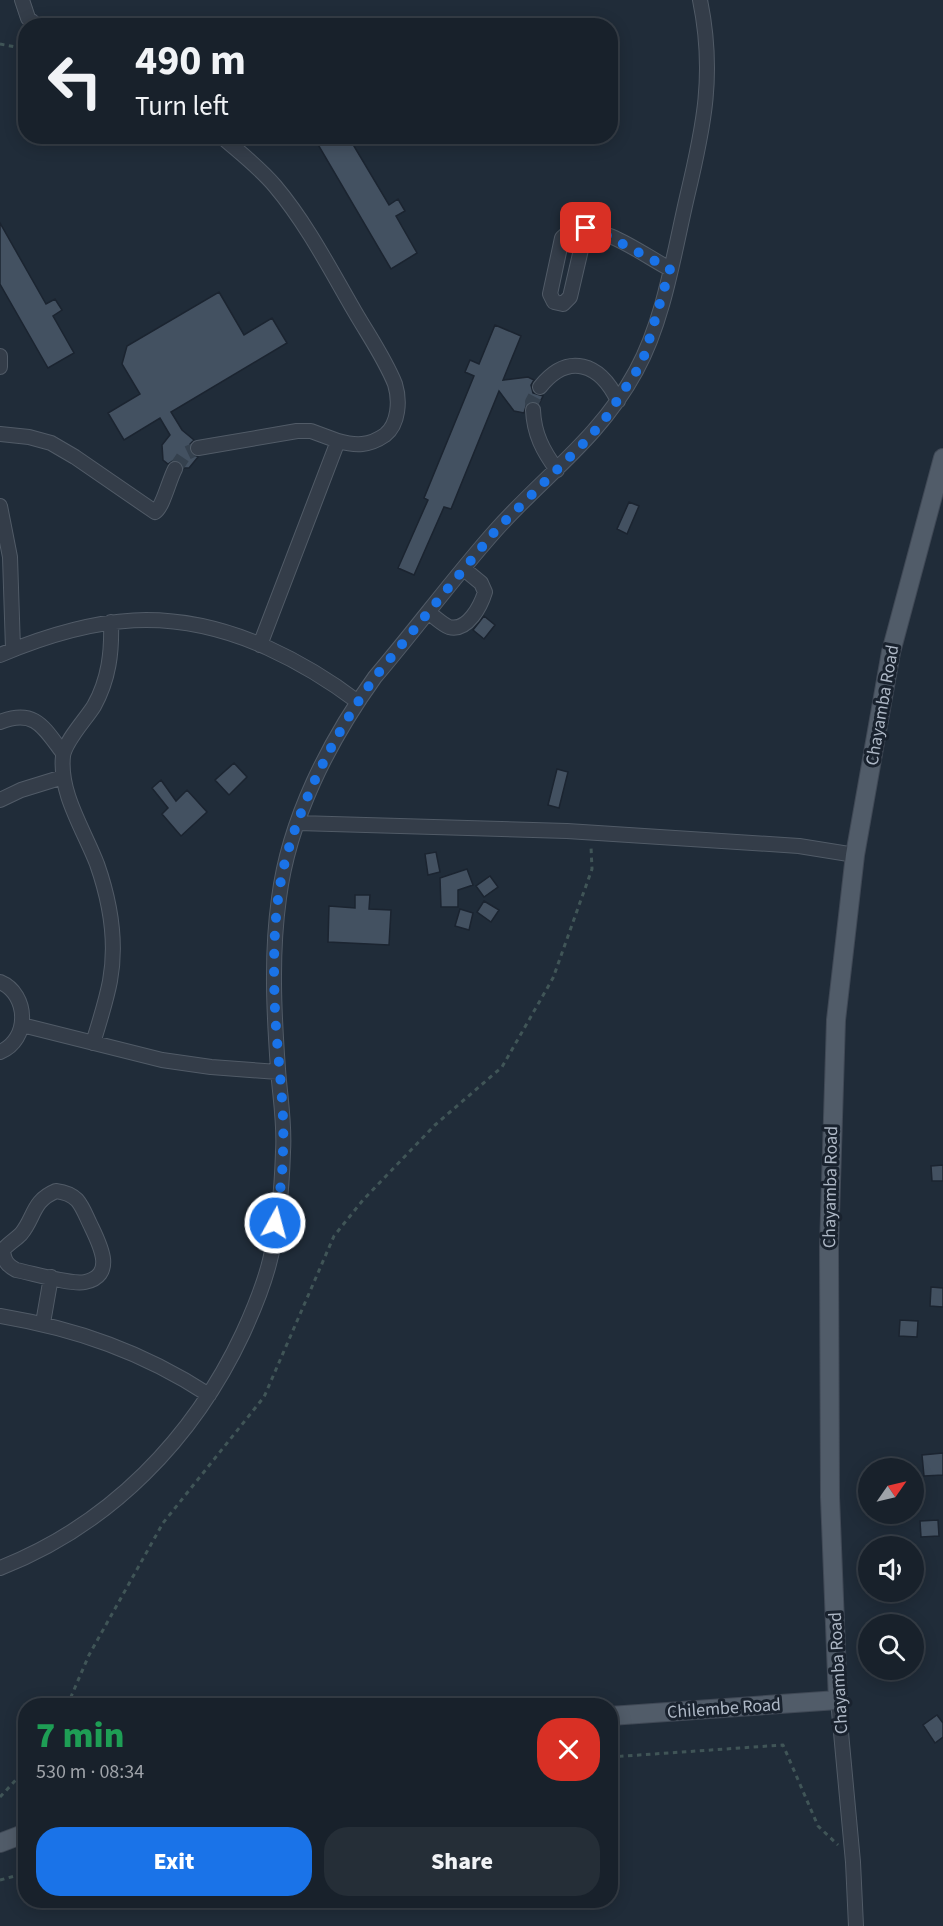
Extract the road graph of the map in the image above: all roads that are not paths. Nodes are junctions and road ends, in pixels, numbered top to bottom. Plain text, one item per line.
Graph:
1 (22, 0) edge
2 (700, 0) edge
3 (28, 18) edge
4 (230, 144) edge
5 (586, 228) junction
6 (670, 269) junction
7 (0, 356) edge
8 (0, 367) edge
9 (540, 387) tunnel mouth
10 (618, 401) junction
11 (532, 410) tunnel mouth
12 (0, 434) edge
13 (338, 441) junction
14 (198, 448) tunnel mouth
15 (943, 459) edge
16 (175, 469) tunnel mouth
17 (557, 470) junction
18 (0, 506) edge
19 (464, 569) junction
20 (429, 613) junction
21 (111, 622) junction
22 (260, 645) junction
23 (14, 649) junction
24 (0, 655) edge
25 (358, 702) junction
26 (0, 722) edge
27 (63, 753) junction
28 (63, 777) junction
29 (0, 800) edge
30 (298, 823) junction
31 (855, 855) junction
32 (0, 982) edge
33 (22, 1025) junction
34 (93, 1043) junction
35 (0, 1052) edge
36 (278, 1072) junction
37 (51, 1277) junction
38 (0, 1316) edge
39 (43, 1323) junction
40 (209, 1395) junction
41 (0, 1568) edge
42 (838, 1700) junction
43 (618, 1715) edge
44 (18, 1836) edge
45 (0, 1843) edge
46 (856, 1926) edge

1 - 3 street
2 - 6 street
4 - 13 street
5 - 5 street
5 - 6 street
6 - 10 street
7 - 8 street
9 - 10 street
10 - 17 street
11 - 17 street
12 - 16 street
13 - 14 street
13 - 22 street
15 - 31 main road, Chayamba Road
17 - 19 street
18 - 23 street
19 - 20 street
19 - 20 street
20 - 25 street
21 - 22 street
21 - 23 street
21 - 27 street
22 - 25 street
23 - 24 street
25 - 30 street
26 - 27 street
27 - 28 street
28 - 29 street
28 - 34 street
30 - 31 street
30 - 36 street
31 - 42 main road, Chayamba Road
32 - 33 street
33 - 34 street
33 - 35 street
34 - 36 street
36 - 40 street
37 - 37 street
37 - 39 street
38 - 39 street
39 - 40 street
40 - 41 street
42 - 43 main road, Chilembe Road
42 - 46 street, Chayamba Road
44 - 45 main road

